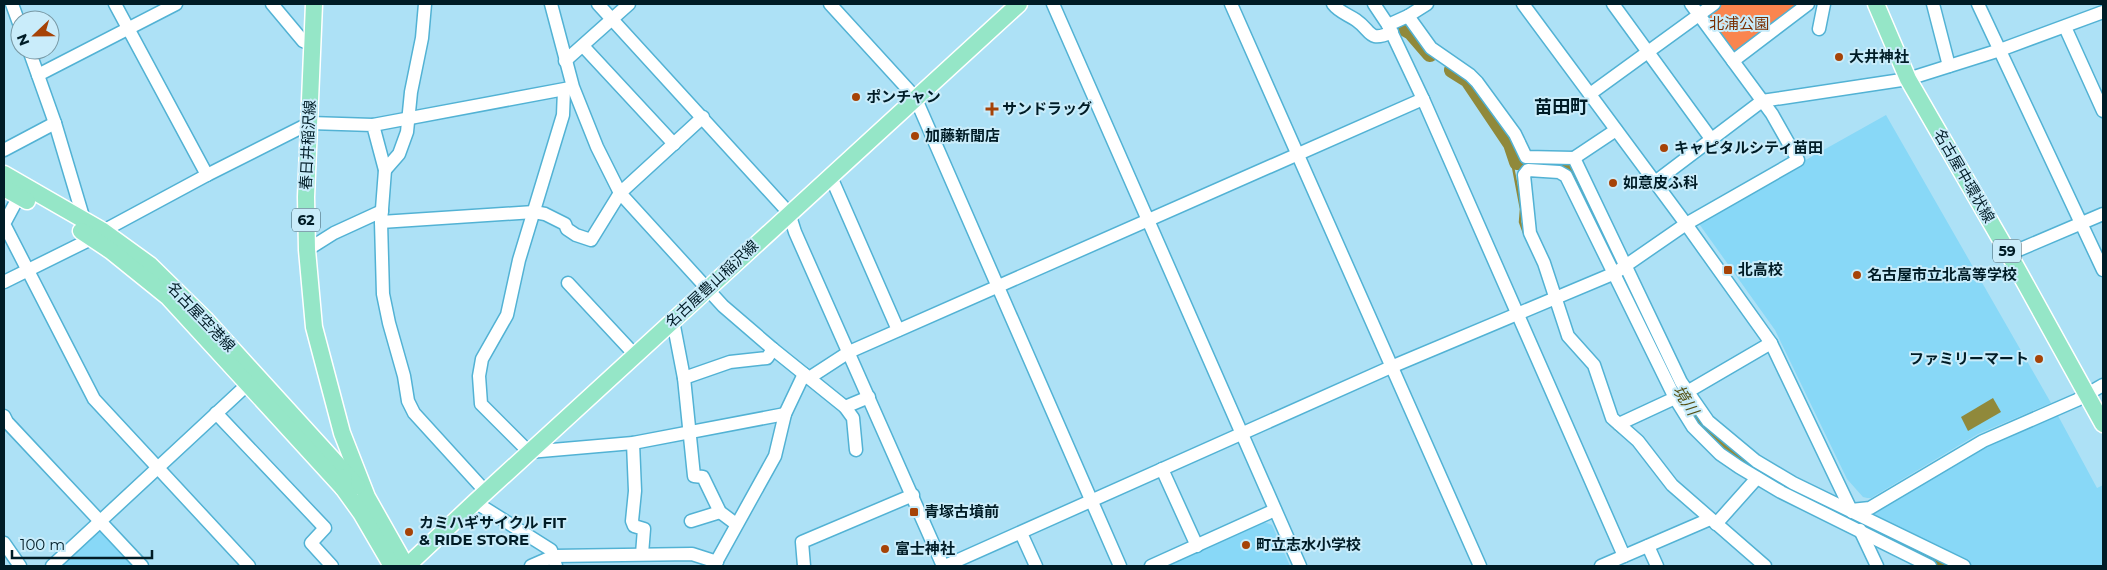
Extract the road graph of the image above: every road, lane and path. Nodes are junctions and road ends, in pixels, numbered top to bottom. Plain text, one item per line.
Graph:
1 (115, 4) edge
2 (176, 4) edge
3 (272, 4) edge
4 (314, 4) edge
5 (425, 4) edge
6 (552, 4) edge
7 (598, 4) edge
8 (629, 4) edge
9 (830, 4) edge
10 (1019, 4) edge
11 (1053, 4) edge
12 (1231, 4) edge
13 (1333, 4) edge
14 (1374, 4) edge
15 (1425, 4) edge
16 (1523, 4) edge
17 (1613, 4) edge
18 (1691, 4) edge
19 (1714, 4) edge
20 (1808, 4) edge
21 (1824, 4) edge
22 (1876, 4) edge
23 (1933, 4) edge
24 (1978, 4) edge
25 (2103, 12) edge
26 (1699, 15) junction
27 (1408, 16) junction
28 (612, 19) junction
29 (2065, 26) junction
30 (128, 29) junction
31 (1390, 29) junction
32 (1819, 29) dead end
33 (312, 45) junction
34 (583, 46) junction
35 (2000, 50) junction
36 (1648, 51) junction
37 (33, 60) edge
38 (1733, 60) junction
39 (565, 61) junction
40 (1949, 66) junction
41 (38, 75) junction
42 (1908, 79) junction
43 (568, 88) junction
44 (1590, 94) junction
45 (916, 98) junction
46 (1423, 99) junction
47 (1762, 102) junction
48 (2103, 111) edge
49 (703, 117) junction
50 (408, 118) junction
51 (55, 123) junction
52 (310, 123) junction
53 (373, 125) junction
54 (1616, 130) junction
55 (1712, 140) junction
56 (674, 144) junction
57 (4, 150) edge
58 (1297, 153) junction
59 (1574, 158) junction
60 (385, 170) junction
61 (4, 174) edge
62 (207, 175) junction
63 (831, 177) junction
64 (1655, 182) junction
65 (4, 188) edge
66 (620, 194) junction
67 (19, 196) junction
68 (534, 212) junction
69 (789, 213) junction
70 (2103, 214) edge
71 (381, 216) junction
72 (1148, 219) junction
73 (84, 220) junction
74 (2082, 223) junction
75 (1686, 224) junction
76 (98, 234) junction
77 (307, 250) junction
78 (2009, 254) junction
79 (26, 270) junction
80 (1620, 270) junction
81 (2103, 270) edge
82 (4, 282) edge
83 (568, 283) dead end
84 (998, 287) junction
85 (708, 289) junction
86 (1556, 297) junction
87 (1516, 314) junction
88 (673, 321) junction
89 (898, 330) junction
90 (1771, 343) junction
91 (773, 349) junction
92 (848, 352) junction
93 (636, 355) junction
94 (1392, 367) junction
95 (807, 376) junction
96 (684, 378) junction
97 (248, 384) junction
98 (2103, 385) edge
99 (1688, 392) junction
100 (2086, 394) junction
101 (869, 397) junction
102 (1674, 398) junction
103 (846, 407) junction
104 (216, 413) junction
105 (785, 414) junction
106 (5, 420) edge
107 (1619, 424) junction
108 (2103, 424) edge
109 (342, 433) junction
110 (690, 433) junction
111 (1241, 433) junction
112 (633, 443) junction
113 (856, 450) dead end
114 (529, 452) junction
115 (157, 467) junction
116 (1162, 469) junction
117 (344, 470) junction
118 (1758, 478) junction
119 (343, 488) junction
120 (913, 495) junction
121 (367, 497) junction
122 (480, 497) junction
123 (1092, 501) junction
124 (1275, 510) junction
125 (720, 512) junction
126 (1855, 519) junction
127 (691, 521) dead end
128 (100, 522) junction
129 (1713, 522) junction
130 (736, 524) junction
131 (1021, 532) junction
132 (4, 543) edge
133 (1197, 546) junction
134 (1648, 546) junction
135 (1624, 556) junction
136 (639, 558) edge
137 (555, 561) edge
138 (715, 564) edge
139 (20, 566) edge
140 (52, 566) edge
141 (142, 566) edge
142 (249, 566) edge
143 (332, 566) edge
144 (392, 566) edge
145 (407, 566) edge
146 (531, 566) edge
147 (804, 566) edge
148 (944, 566) edge
149 (1036, 566) edge
150 (1120, 566) edge
151 (1151, 566) edge
152 (1300, 566) edge
153 (1480, 566) edge
154 (1601, 566) edge
155 (1657, 566) edge
156 (1765, 566) edge
157 (1877, 566) edge
158 (1930, 566) edge
159 (1964, 566) edge

1 - 30 street
2 - 30 street
3 - 33 street
4 - 33 main road, 春日井稲沢線 / 62
5 - 50 street
6 - 39 street
7 - 28 street
8 - 28 street
9 - 45 street
10 - 45 main road, 名古屋豊山稲沢線
11 - 72 street
12 - 58 street
13 - 31 street
14 - 31 street
15 - 27 street
16 - 44 street
17 - 36 street
18 - 26 street
19 - 26 street
20 - 38 street
21 - 32 street
22 - 42 main road, 名古屋中環状線 / 59
23 - 40 street
24 - 35 street
25 - 29 street
26 - 36 street
26 - 38 street
27 - 31 street
27 - 59 street
28 - 34 street
28 - 49 street
29 - 35 street
29 - 48 street
30 - 41 street
30 - 62 street
31 - 46 street
33 - 52 main road, 春日井稲沢線 / 62
34 - 39 street
34 - 56 street
35 - 40 street
35 - 74 street
36 - 44 street
36 - 55 street
37 - 41 street
38 - 47 street
39 - 43 street
40 - 42 street
41 - 51 street
42 - 47 street
42 - 78 main road, 名古屋中環状線 / 59
43 - 50 street
43 - 66 street
43 - 68 street
44 - 54 street
45 - 63 main road, 名古屋豊山稲沢線
45 - 84 street
46 - 58 street
46 - 87 street
47 - 55 street
47 - 75 street
49 - 56 street
49 - 69 street
50 - 53 street
50 - 60 street
51 - 57 street
51 - 73 street
52 - 53 street
52 - 62 street
52 - 77 main road, 春日井稲沢線 / 62
53 - 60 street
54 - 59 street
54 - 64 street
55 - 64 street
56 - 66 street
58 - 72 street
58 - 94 street
59 - 80 street
60 - 71 street
61 - 73 main road, 名古屋空港線
62 - 76 street
63 - 69 main road, 名古屋豊山稲沢線
63 - 89 street
64 - 75 street
65 - 67 main road, 名古屋空港線
66 - 68 street
66 - 85 street
67 - 76 main road, 名古屋空港線
67 - 79 street
68 - 71 street
68 - 114 street
69 - 85 main road, 名古屋豊山稲沢線
69 - 92 street
70 - 74 street
71 - 77 street
71 - 122 street
72 - 84 street
72 - 111 street
73 - 76 main road, 名古屋空港線
74 - 78 street
74 - 81 street
75 - 80 street
75 - 90 street
76 - 79 street
76 - 97 main road, 名古屋空港線
76 - 117 main road, 名古屋空港線
77 - 109 main road, 春日井稲沢線 / 62
78 - 100 main road, 名古屋中環状線 / 59
79 - 82 street
79 - 115 street
80 - 86 street
80 - 86 street
80 - 99 street
80 - 102 street
83 - 93 street
84 - 89 street
84 - 123 street
85 - 88 main road, 名古屋豊山稲沢線
85 - 91 street
86 - 87 street
86 - 107 street
87 - 94 street
87 - 135 street
88 - 93 main road, 名古屋豊山稲沢線
88 - 96 street
89 - 92 street
90 - 99 street
90 - 126 street
91 - 95 street
91 - 96 street
92 - 95 street
92 - 101 street
93 - 114 main road, 名古屋豊山稲沢線
94 - 111 street
94 - 153 street
95 - 103 street
95 - 105 street
96 - 110 street
97 - 104 street
97 - 119 main road, 名古屋空港線
98 - 100 street
99 - 126 street
100 - 108 main road, 名古屋中環状線 / 59
100 - 126 street
101 - 103 street
101 - 120 street
102 - 107 street
102 - 118 street
103 - 113 street
104 - 115 street
104 - 143 street
105 - 110 street
105 - 130 street
106 - 128 street
107 - 129 street
109 - 117 main road, 春日井稲沢線 / 62
109 - 121 main road, 春日井稲沢線 / 62
110 - 112 street
110 - 125 street
111 - 116 street
111 - 124 street
112 - 114 street
112 - 136 street
114 - 122 main road, 名古屋豊山稲沢線
115 - 128 street
115 - 142 street
116 - 123 street
116 - 133 street
117 - 119 main road, 春日井稲沢線 / 62
117 - 121 main road, 名古屋空港線
118 - 126 street
118 - 129 street
119 - 144 main road
120 - 147 street
120 - 148 street
121 - 145 main road, 春日井稲沢線 / 62
122 - 137 street
122 - 145 main road, 名古屋豊山稲沢線
123 - 131 street
123 - 150 street
124 - 133 street
124 - 152 street
125 - 127 street
125 - 130 street
126 - 157 street
126 - 158 street
126 - 159 street
128 - 140 street
128 - 141 street
129 - 134 street
129 - 156 street
130 - 138 street
131 - 148 street
131 - 149 street
132 - 139 street
133 - 151 street
134 - 135 street
134 - 155 street
135 - 154 street
136 - 137 street
136 - 138 street
137 - 146 street

